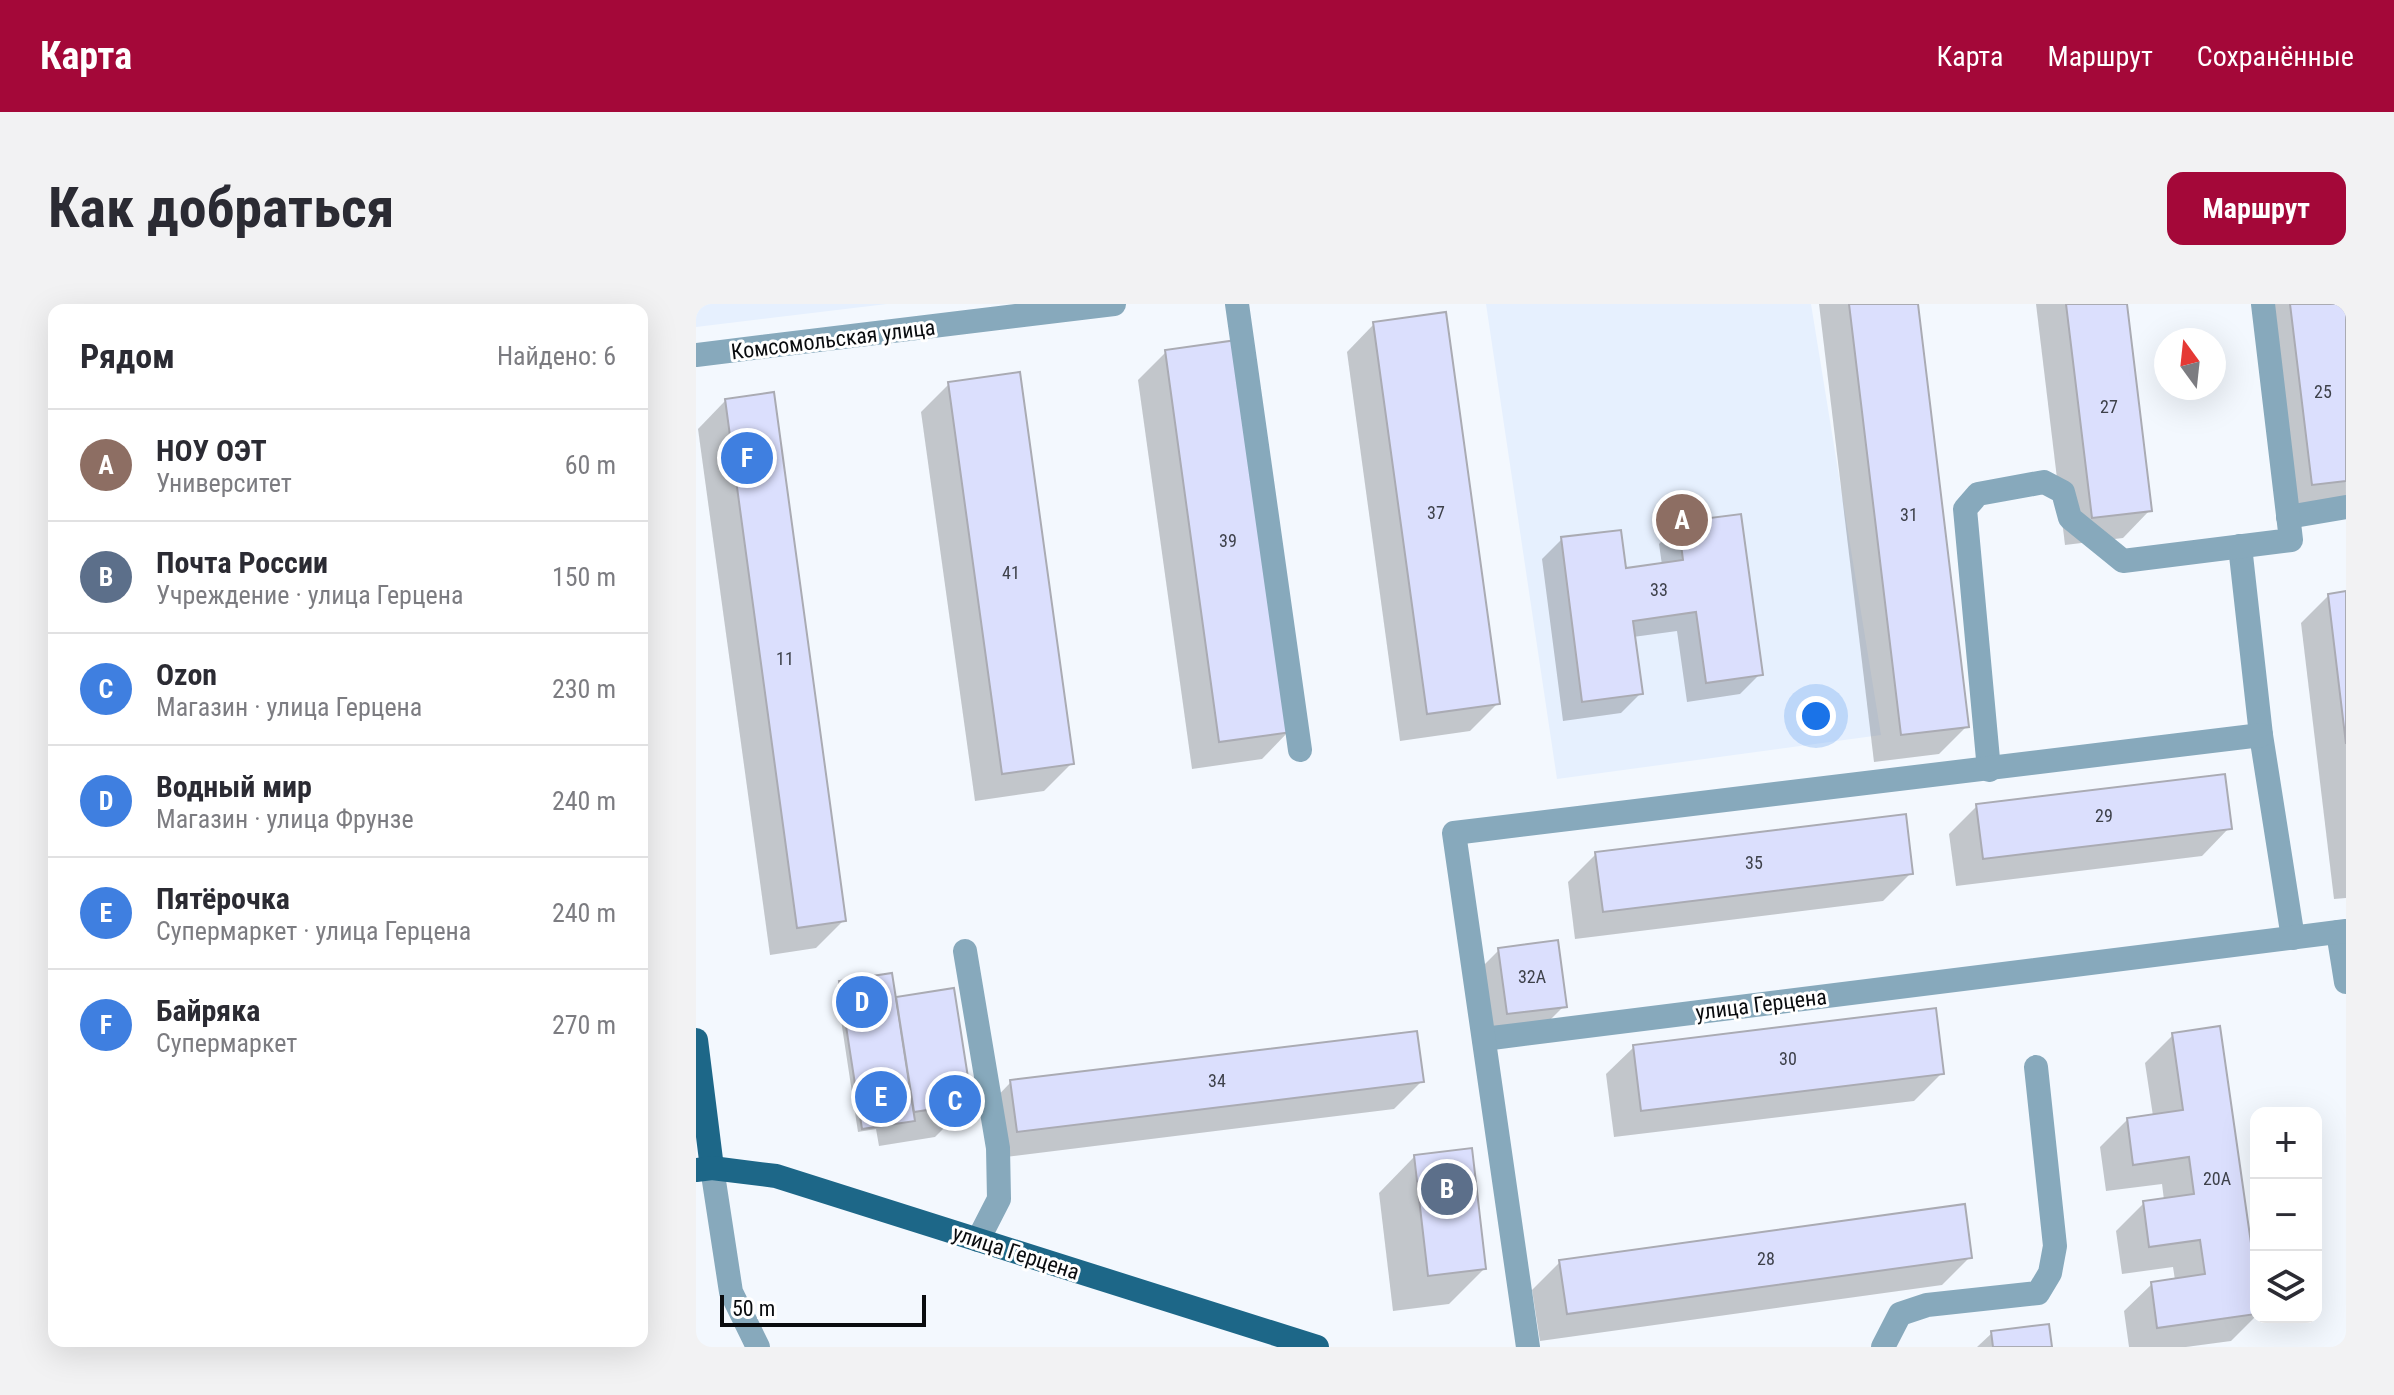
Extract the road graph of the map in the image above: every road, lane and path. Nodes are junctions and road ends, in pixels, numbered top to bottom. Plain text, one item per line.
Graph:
1 (1114, 304) edge
2 (1237, 304) edge
3 (2263, 304) edge
4 (696, 355) edge
5 (2346, 507) edge
6 (2288, 517) junction
7 (2240, 546) junction
8 (2261, 735) junction
9 (1300, 750) dead end
10 (1989, 770) junction
11 (2342, 932) edge
12 (2293, 938) junction
13 (965, 951) dead end
14 (2346, 982) edge
15 (1484, 1039) junction
16 (696, 1040) edge
17 (2036, 1067) dead end
18 (704, 1169) edge
19 (978, 1240) junction
20 (758, 1347) edge
21 (1317, 1347) edge
22 (1528, 1347) edge
23 (1883, 1347) edge

1 - 4 street, Комсомольская улица
2 - 9 street
3 - 6 street
5 - 6 street
6 - 7 street
7 - 8 street
7 - 10 street
8 - 10 street
8 - 12 street
10 - 15 street
11 - 12 street, улица Герцена
11 - 14 street
12 - 15 street, улица Герцена
13 - 19 street
15 - 22 street
16 - 18 main road
17 - 23 street
18 - 19 main road, улица Герцена
18 - 20 street
19 - 21 main road, улица Герцена

